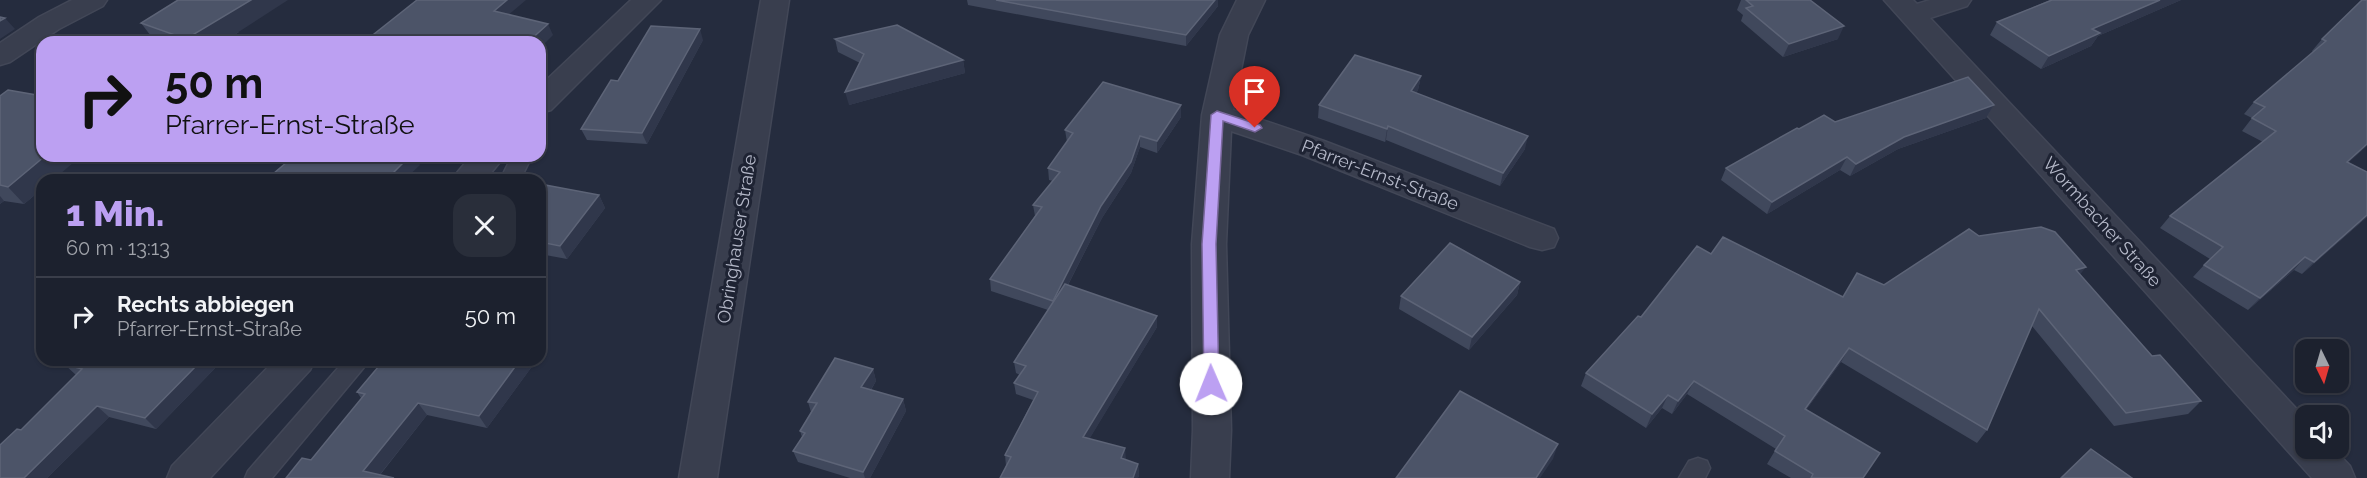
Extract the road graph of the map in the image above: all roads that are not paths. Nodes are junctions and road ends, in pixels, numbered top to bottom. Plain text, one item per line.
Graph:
1 (93, 0) edge
2 (647, 0) edge
3 (775, 0) edge
4 (1251, 0) edge
5 (1957, 0) edge
6 (1905, 8) edge
7 (0, 56) edge
8 (546, 97) edge
9 (1217, 115) junction
10 (484, 162) edge
11 (472, 174) edge
12 (1542, 238) dead end
13 (291, 366) edge
14 (354, 366) edge
15 (2295, 433) edge
16 (2319, 459) edge
17 (186, 478) edge
18 (257, 478) edge
19 (698, 478) edge
20 (1210, 478) edge
21 (2336, 478) edge

1 - 7 street
2 - 8 street
3 - 19 street, Obringhauser Straße
4 - 9 street
5 - 6 street
6 - 15 street, Wormbacher Straße
9 - 12 street, Pfarrer-Ernst-Straße
9 - 20 street
10 - 11 street
13 - 17 street
14 - 18 lane
16 - 21 street

